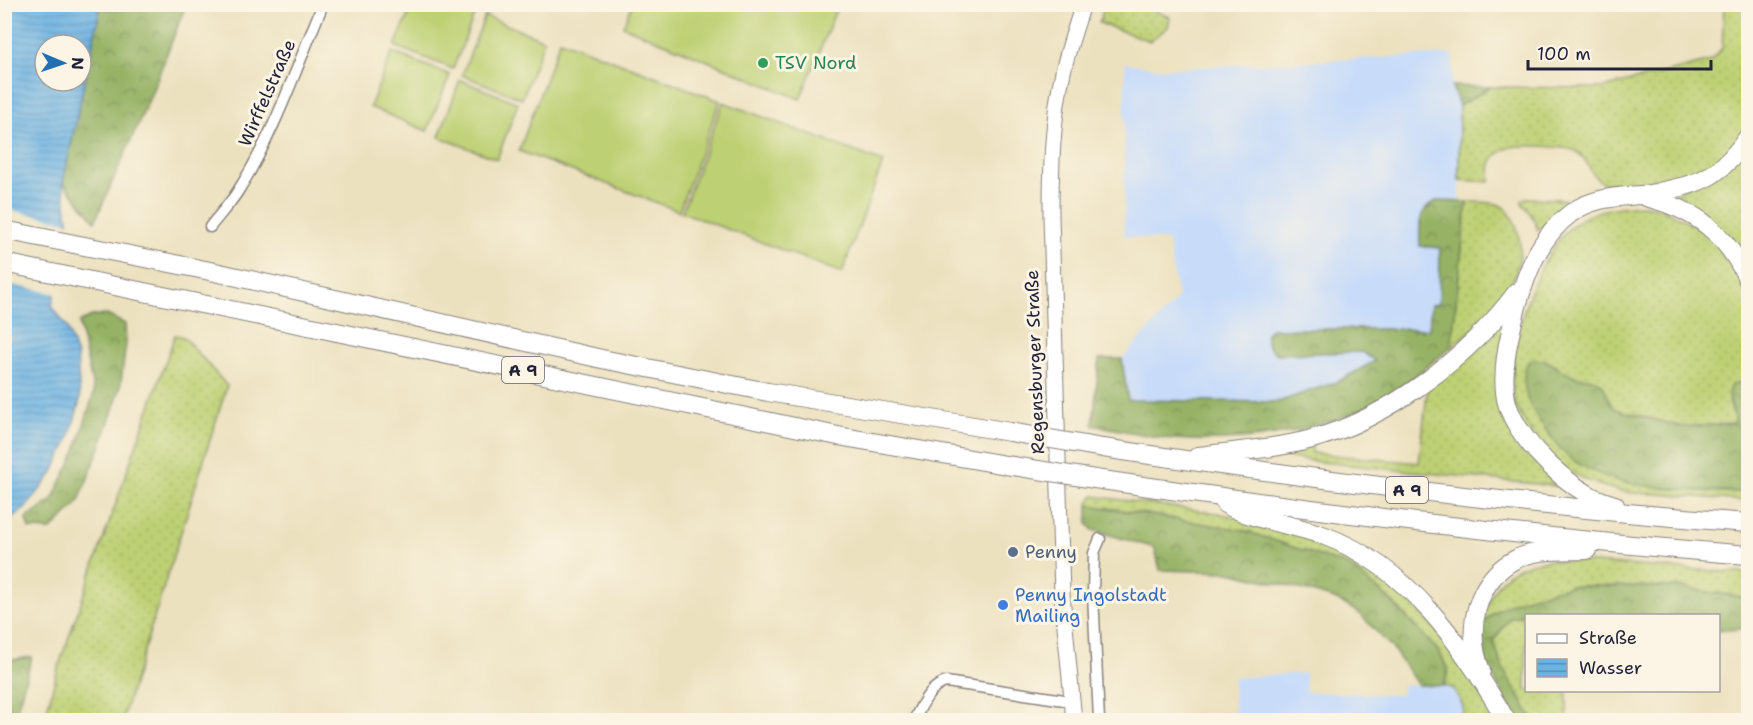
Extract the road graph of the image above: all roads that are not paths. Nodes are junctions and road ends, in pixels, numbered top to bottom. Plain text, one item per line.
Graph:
1 (323, 4) edge
2 (1083, 4) edge
3 (1749, 137) edge
4 (1642, 195) junction
5 (210, 227) dead end
6 (4, 230) edge
7 (4, 263) edge
8 (1749, 280) edge
9 (1523, 283) junction
10 (1175, 459) junction
11 (1184, 492) junction
12 (1225, 504) junction
13 (1640, 514) junction
14 (1745, 523) edge
15 (1100, 539) dead end
16 (1603, 549) junction
17 (1746, 558) edge
18 (1485, 684) junction
19 (1071, 701) junction
20 (914, 720) edge
21 (1074, 720) edge
22 (1099, 720) edge
23 (1506, 720) edge

1 - 5 street, Wirffelstraße
2 - 19 street, Regensburger Straße
3 - 4 highway, A 9
4 - 8 highway, A 9
4 - 9 highway, A 9
6 - 10 highway, A 9, bridge
7 - 11 highway, A 9, bridge
9 - 10 highway, A 9
9 - 13 highway, A 9
10 - 13 highway, A 9
11 - 12 highway, A 9
11 - 17 highway, A 9
12 - 16 highway, A 9
12 - 18 highway, A 9
13 - 14 highway, A 9
15 - 22 street
16 - 17 highway, A 9
16 - 18 highway, A 9
18 - 23 highway, A 9
19 - 20 street
19 - 21 street, Regensburger Straße

